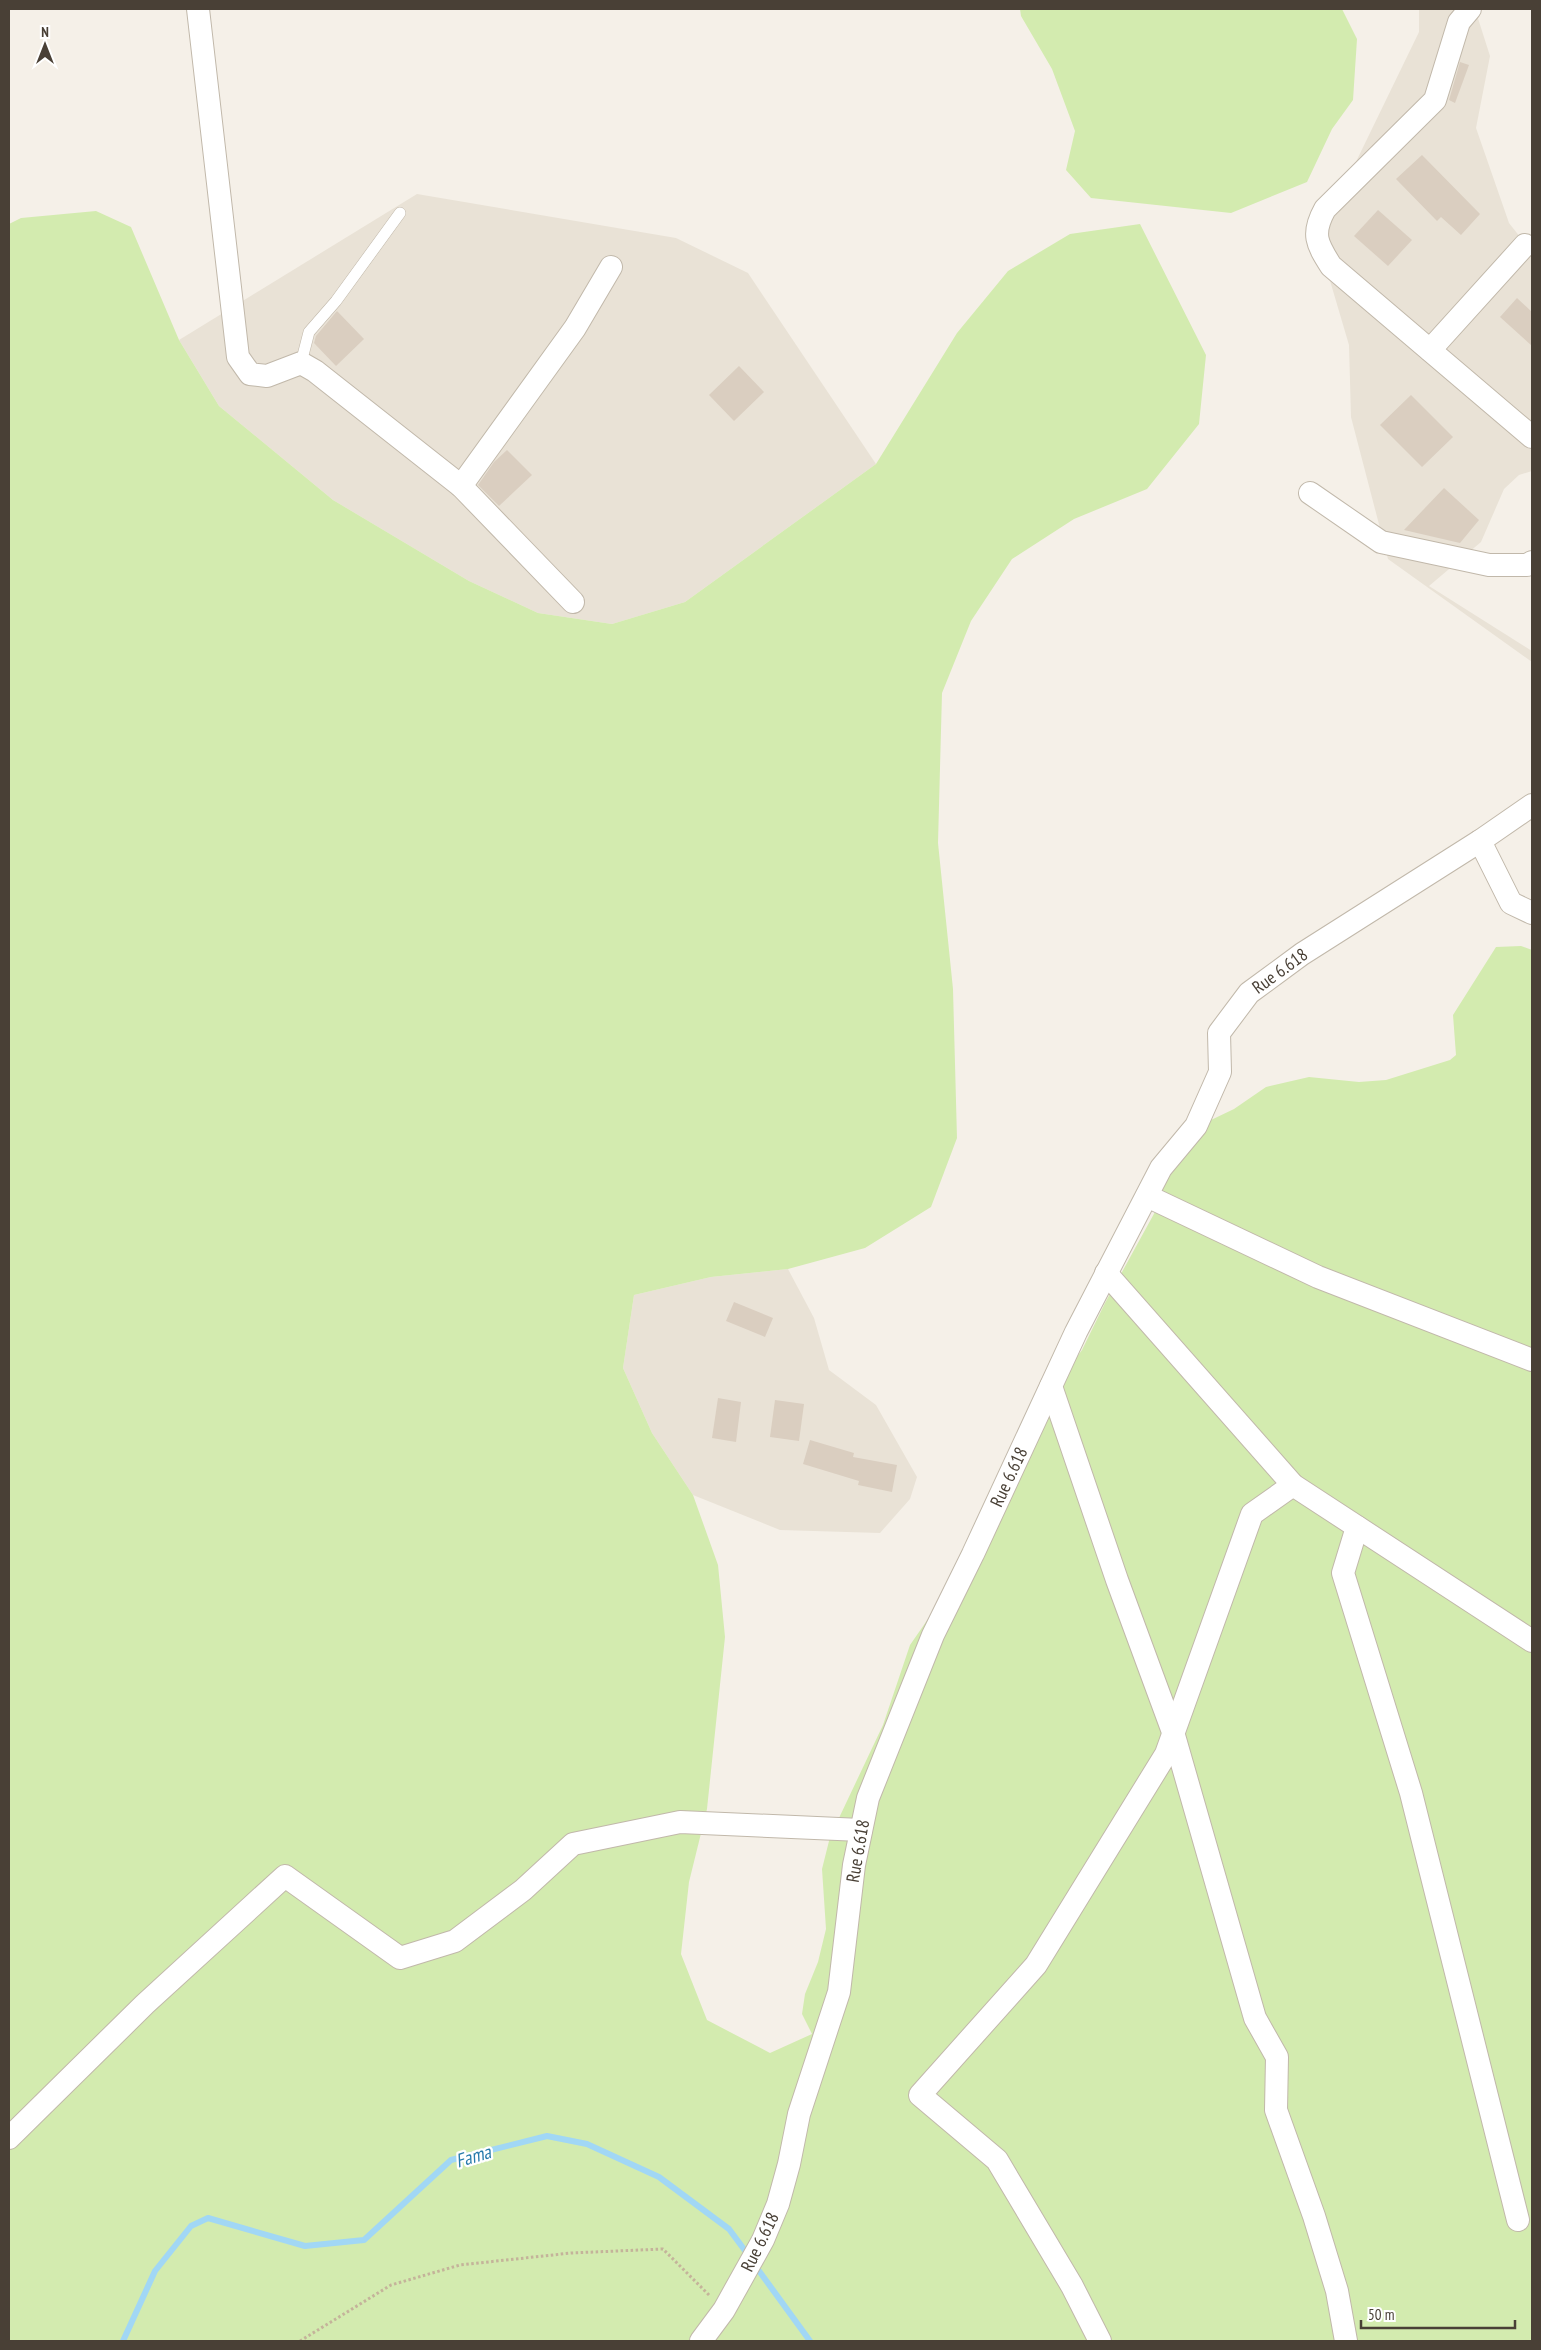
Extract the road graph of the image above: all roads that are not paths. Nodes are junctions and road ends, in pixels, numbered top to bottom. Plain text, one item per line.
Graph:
1 (198, 9) edge
2 (1458, 13) edge
3 (400, 213) dead end
4 (1524, 245) dead end
5 (611, 267) dead end
6 (1430, 350) junction
7 (301, 363) junction
8 (1532, 437) edge
9 (461, 486) junction
10 (1310, 493) dead end
11 (1532, 562) edge
12 (573, 602) dead end
13 (1532, 805) edge
14 (1480, 842) junction
15 (1532, 913) edge
16 (1147, 1196) junction
17 (1106, 1273) junction
18 (1532, 1360) edge
19 (1051, 1386) junction
20 (1293, 1485) junction
21 (1357, 1527) junction
22 (1532, 1641) edge
23 (1173, 1732) junction
24 (861, 1830) junction
25 (9, 2138) edge
26 (1518, 2220) dead end
27 (701, 2341) edge
28 (1100, 2341) edge
29 (1346, 2341) edge

1 - 7 street
2 - 6 street
3 - 7 lane
4 - 6 street
5 - 9 street
6 - 8 street
7 - 9 street
9 - 12 street
10 - 11 street
13 - 14 street, Rue 6.618
14 - 15 street
14 - 16 street, Rue 6.618
16 - 17 street, Rue 6.618
16 - 18 street
17 - 19 street, Rue 6.618
17 - 20 street
19 - 23 street
19 - 24 street, Rue 6.618
20 - 21 street
20 - 23 street
21 - 22 street
21 - 26 street
23 - 28 street
23 - 29 street
24 - 25 street
24 - 27 street, Rue 6.618

